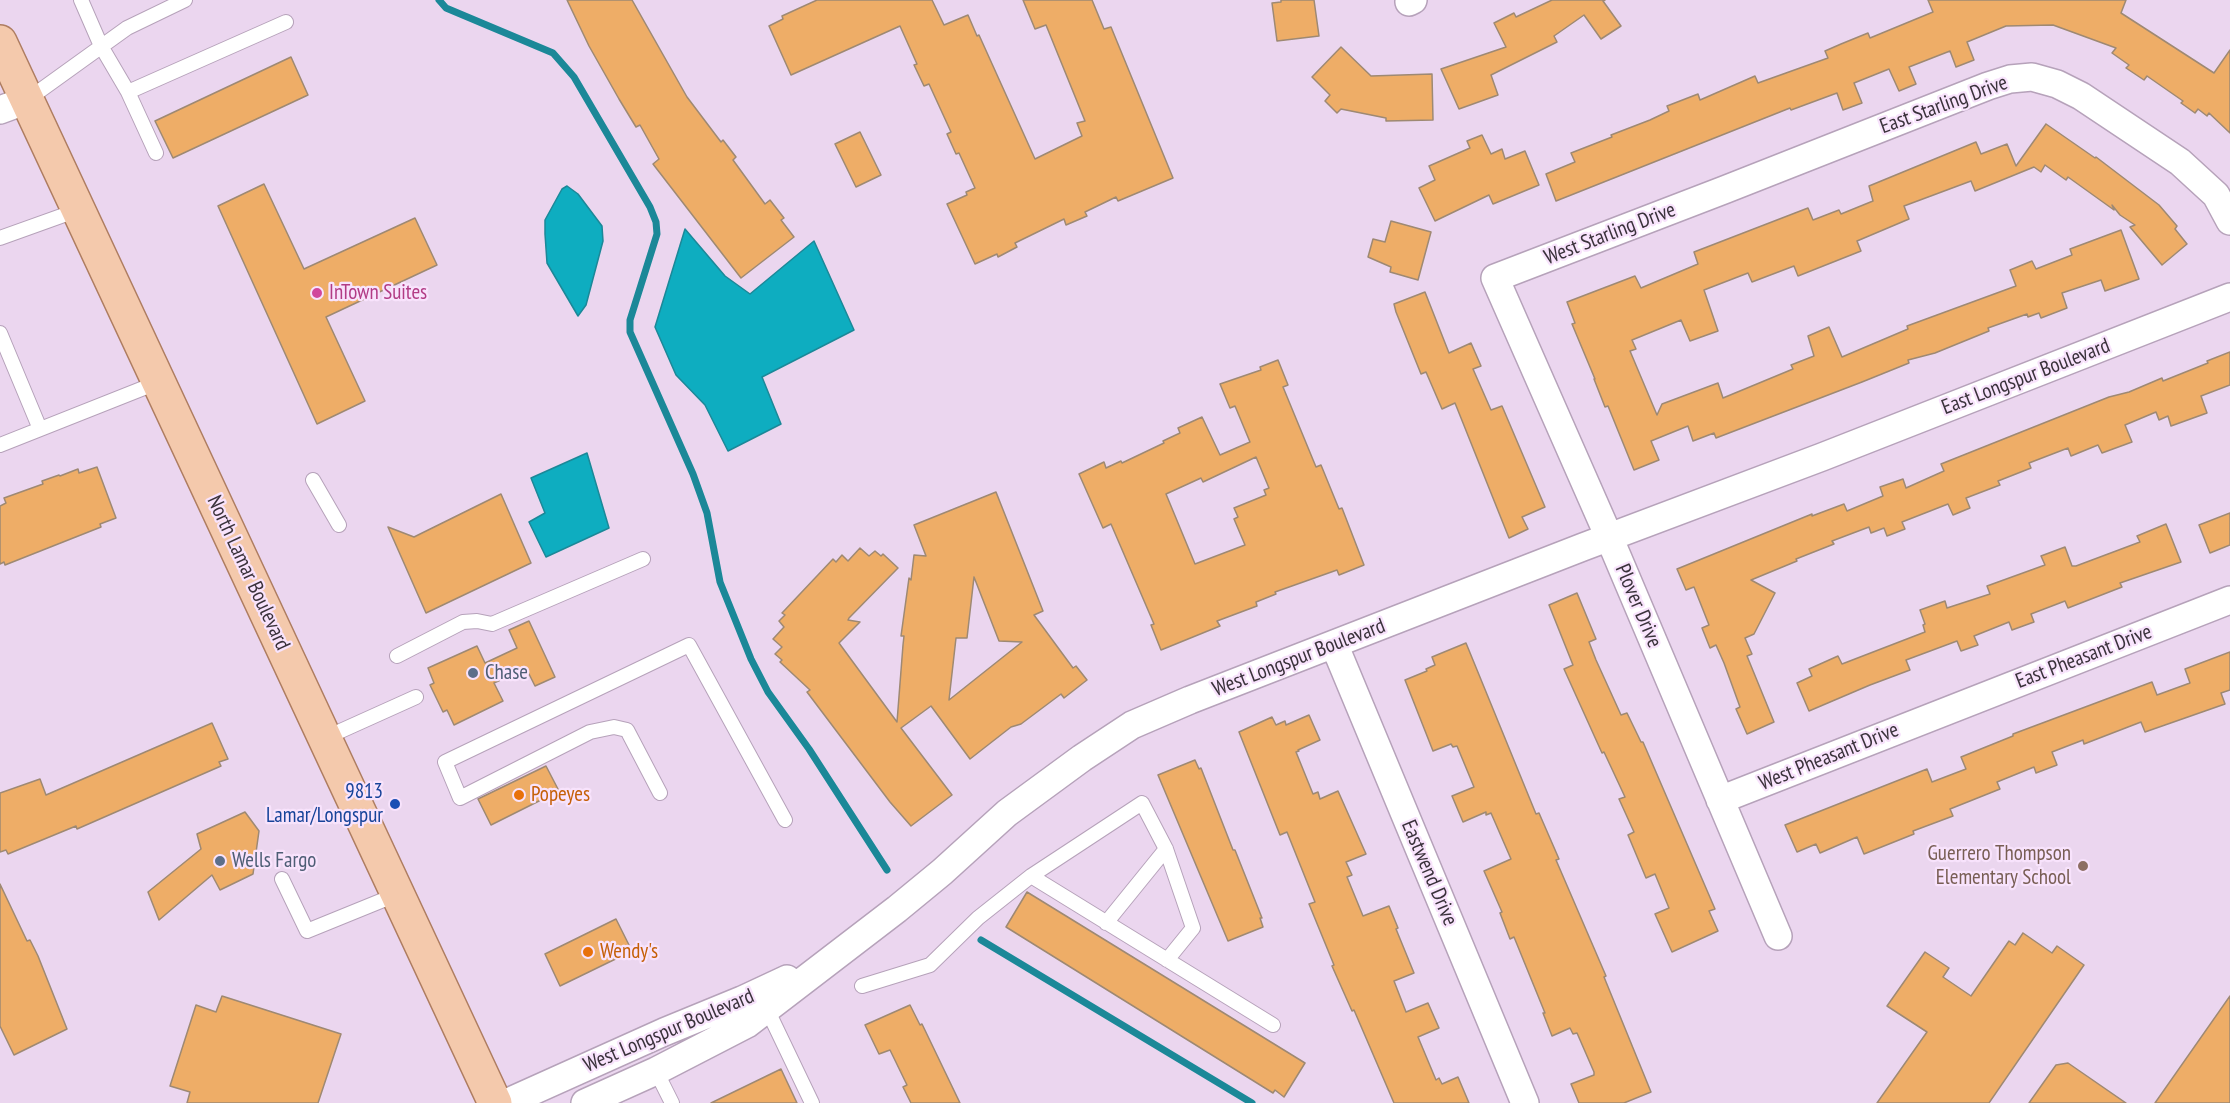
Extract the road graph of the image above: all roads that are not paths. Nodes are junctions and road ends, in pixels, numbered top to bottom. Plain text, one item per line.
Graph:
1 (81, 0) edge
2 (185, 0) edge
3 (286, 22) dead end
4 (0, 42) edge
5 (101, 46) junction
6 (128, 92) junction
7 (14, 105) edge
8 (156, 153) dead end
9 (1724, 190) joint
10 (78, 210) junction
11 (2230, 221) edge
12 (0, 238) edge
13 (1495, 278) joint
14 (2230, 297) edge
15 (0, 333) edge
16 (159, 382) junction
17 (40, 429) junction
18 (0, 445) edge
19 (1822, 457) joint
20 (313, 480) dead end
21 (339, 525) dead end
22 (1609, 537) junction
23 (644, 559) dead end
24 (2230, 600) edge
25 (1334, 644) junction
26 (397, 656) dead end
27 (416, 697) dead end
28 (1938, 714) joint
29 (325, 738) junction
30 (660, 794) dead end
31 (1720, 800) junction
32 (786, 820) dead end
33 (1166, 849) junction
34 (1031, 876) junction
35 (282, 879) dead end
36 (398, 894) junction
37 (1106, 923) junction
38 (1778, 936) dead end
39 (832, 958) junction
40 (1167, 960) junction
41 (862, 986) dead end
42 (767, 1009) junction
43 (1273, 1025) dead end
44 (656, 1071) junction
45 (495, 1103) edge
46 (506, 1103) edge
47 (585, 1103) edge
48 (672, 1103) edge
49 (812, 1103) edge
50 (1525, 1103) edge

1 - 5 lane
2 - 5 lane
3 - 6 lane
4 - 7 main road, North Lamar Boulevard
5 - 6 lane
5 - 7 lane
6 - 8 lane
7 - 10 main road, North Lamar Boulevard
9 - 11 street, East Starling Drive
9 - 13 street, West Starling Drive
10 - 12 lane
10 - 16 main road, North Lamar Boulevard
13 - 22 street, Plover Drive
14 - 19 street, East Longspur Boulevard
15 - 17 lane
16 - 17 lane
16 - 29 main road, North Lamar Boulevard
17 - 18 lane
19 - 22 street, West Longspur Boulevard
20 - 21 lane
22 - 25 street, West Longspur Boulevard
22 - 31 street, Plover Drive
23 - 26 lane
24 - 28 street, East Pheasant Drive
25 - 39 street, West Longspur Boulevard
25 - 50 street, Eastwend Drive
27 - 29 lane
28 - 31 street, West Pheasant Drive
29 - 36 main road, North Lamar Boulevard
30 - 32 lane
31 - 38 street, Plover Drive
33 - 34 lane
33 - 37 lane
33 - 40 lane
34 - 37 lane
34 - 41 lane
35 - 36 lane
36 - 45 main road, North Lamar Boulevard
37 - 40 lane
39 - 42 street, West Longspur Boulevard
39 - 46 street, West Longspur Boulevard
40 - 43 lane
42 - 44 street, West Longspur Boulevard
42 - 49 lane
44 - 47 street, West Longspur Boulevard
44 - 48 lane

